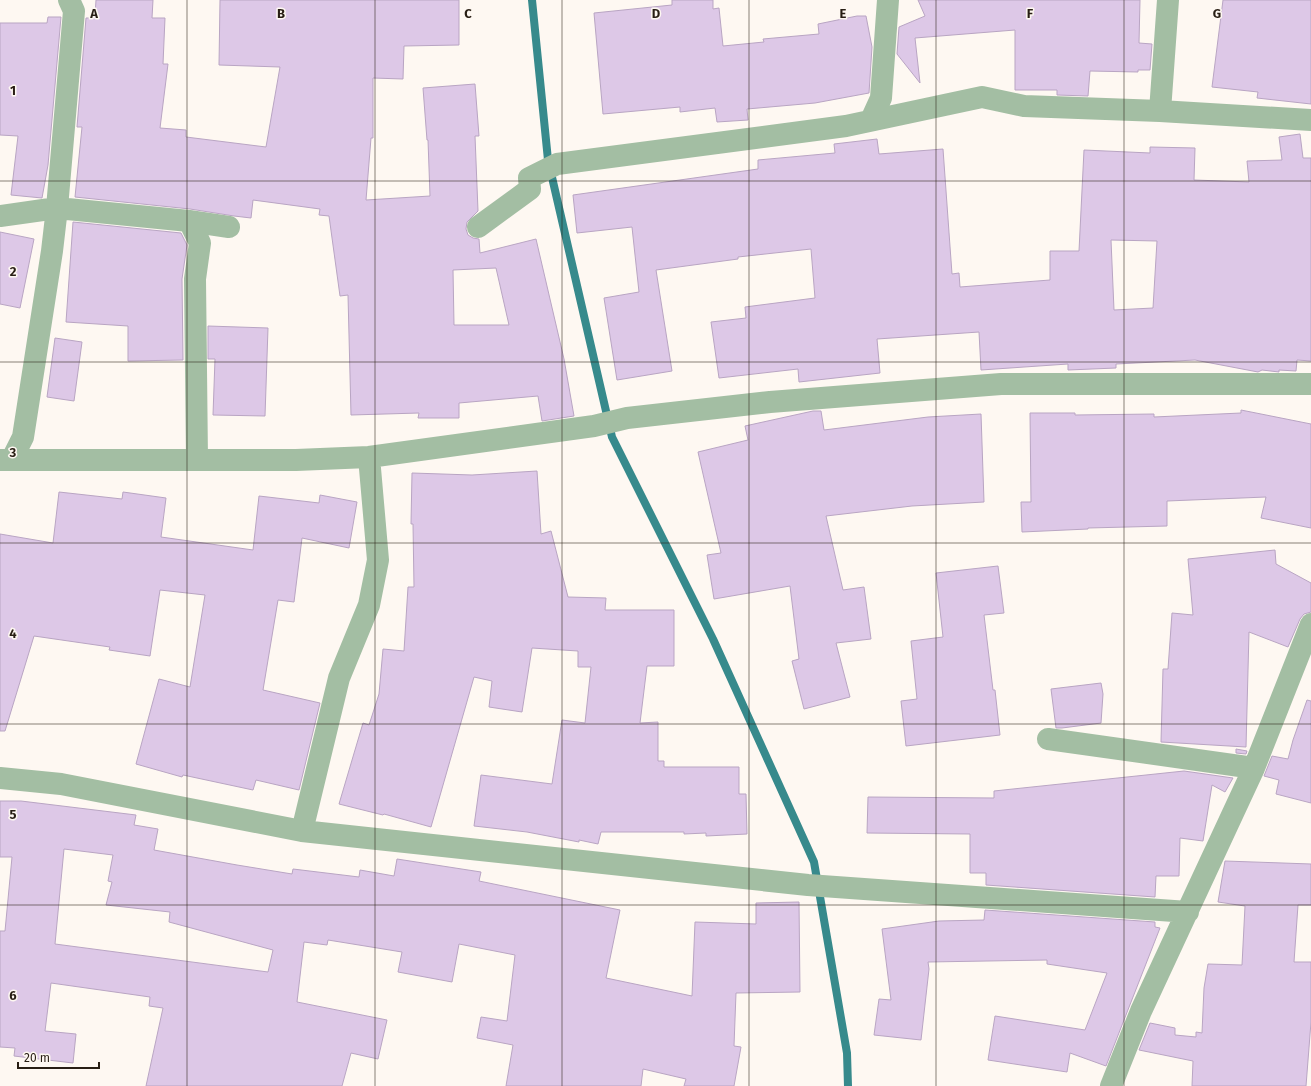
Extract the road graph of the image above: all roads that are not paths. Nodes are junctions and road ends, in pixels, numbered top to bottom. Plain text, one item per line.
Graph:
1 (69, 0) edge
2 (888, 0) edge
3 (1168, 0) edge
4 (1160, 111) junction
5 (871, 120) junction
6 (1311, 120) edge
7 (57, 208) junction
8 (0, 216) edge
9 (189, 221) junction
10 (229, 227) dead end
11 (478, 227) dead end
12 (1311, 384) edge
13 (369, 457) junction
14 (6, 459) edge
15 (197, 460) junction
16 (1311, 624) edge
17 (1048, 739) dead end
18 (1254, 768) junction
19 (0, 778) edge
20 (302, 831) junction
21 (1188, 912) junction
22 (1111, 1086) edge

1 - 7 street
2 - 5 street
3 - 4 street
4 - 5 street
4 - 6 street
5 - 11 street
7 - 8 street
7 - 9 street
7 - 14 street
9 - 10 street
9 - 15 street
12 - 13 street
13 - 15 street
13 - 20 street
14 - 15 street
16 - 18 street
17 - 18 street
18 - 21 street
19 - 20 street
20 - 21 street
21 - 22 street

